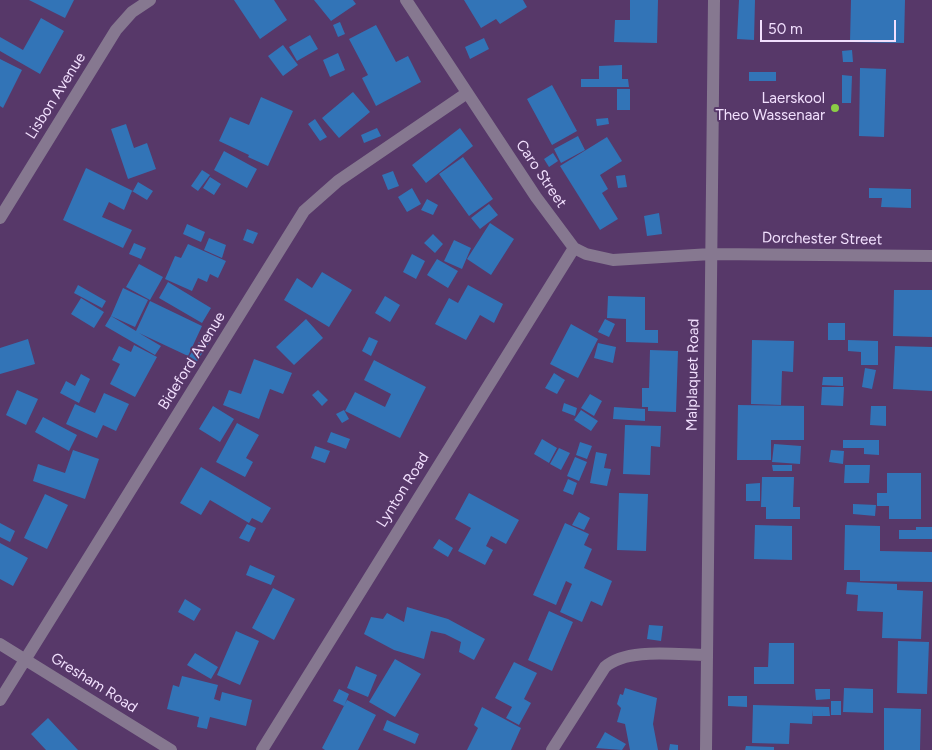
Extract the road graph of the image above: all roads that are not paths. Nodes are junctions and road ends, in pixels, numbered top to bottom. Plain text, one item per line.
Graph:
1 (150, 0) edge
2 (406, 0) edge
3 (714, 0) edge
4 (467, 93) junction
5 (0, 218) edge
6 (574, 248) junction
7 (711, 254) junction
8 (932, 256) edge
9 (0, 644) edge
10 (707, 655) junction
11 (25, 660) junction
12 (0, 700) edge
13 (171, 750) edge
14 (262, 750) edge
15 (552, 750) edge
16 (706, 750) edge

1 - 5 street, Lisbon Avenue
2 - 4 street, Caro Street
3 - 7 street, Malplaquet Road
4 - 6 street, Caro Street
4 - 11 street, Bideford Avenue
6 - 7 street
6 - 14 street, Lynton Road
7 - 8 street, Dorchester Street
7 - 10 street, Malplaquet Road
9 - 11 street, Gresham Road
10 - 15 street
10 - 16 street, Malplaquet Road
11 - 12 street, Bideford Avenue
11 - 13 street, Gresham Road

